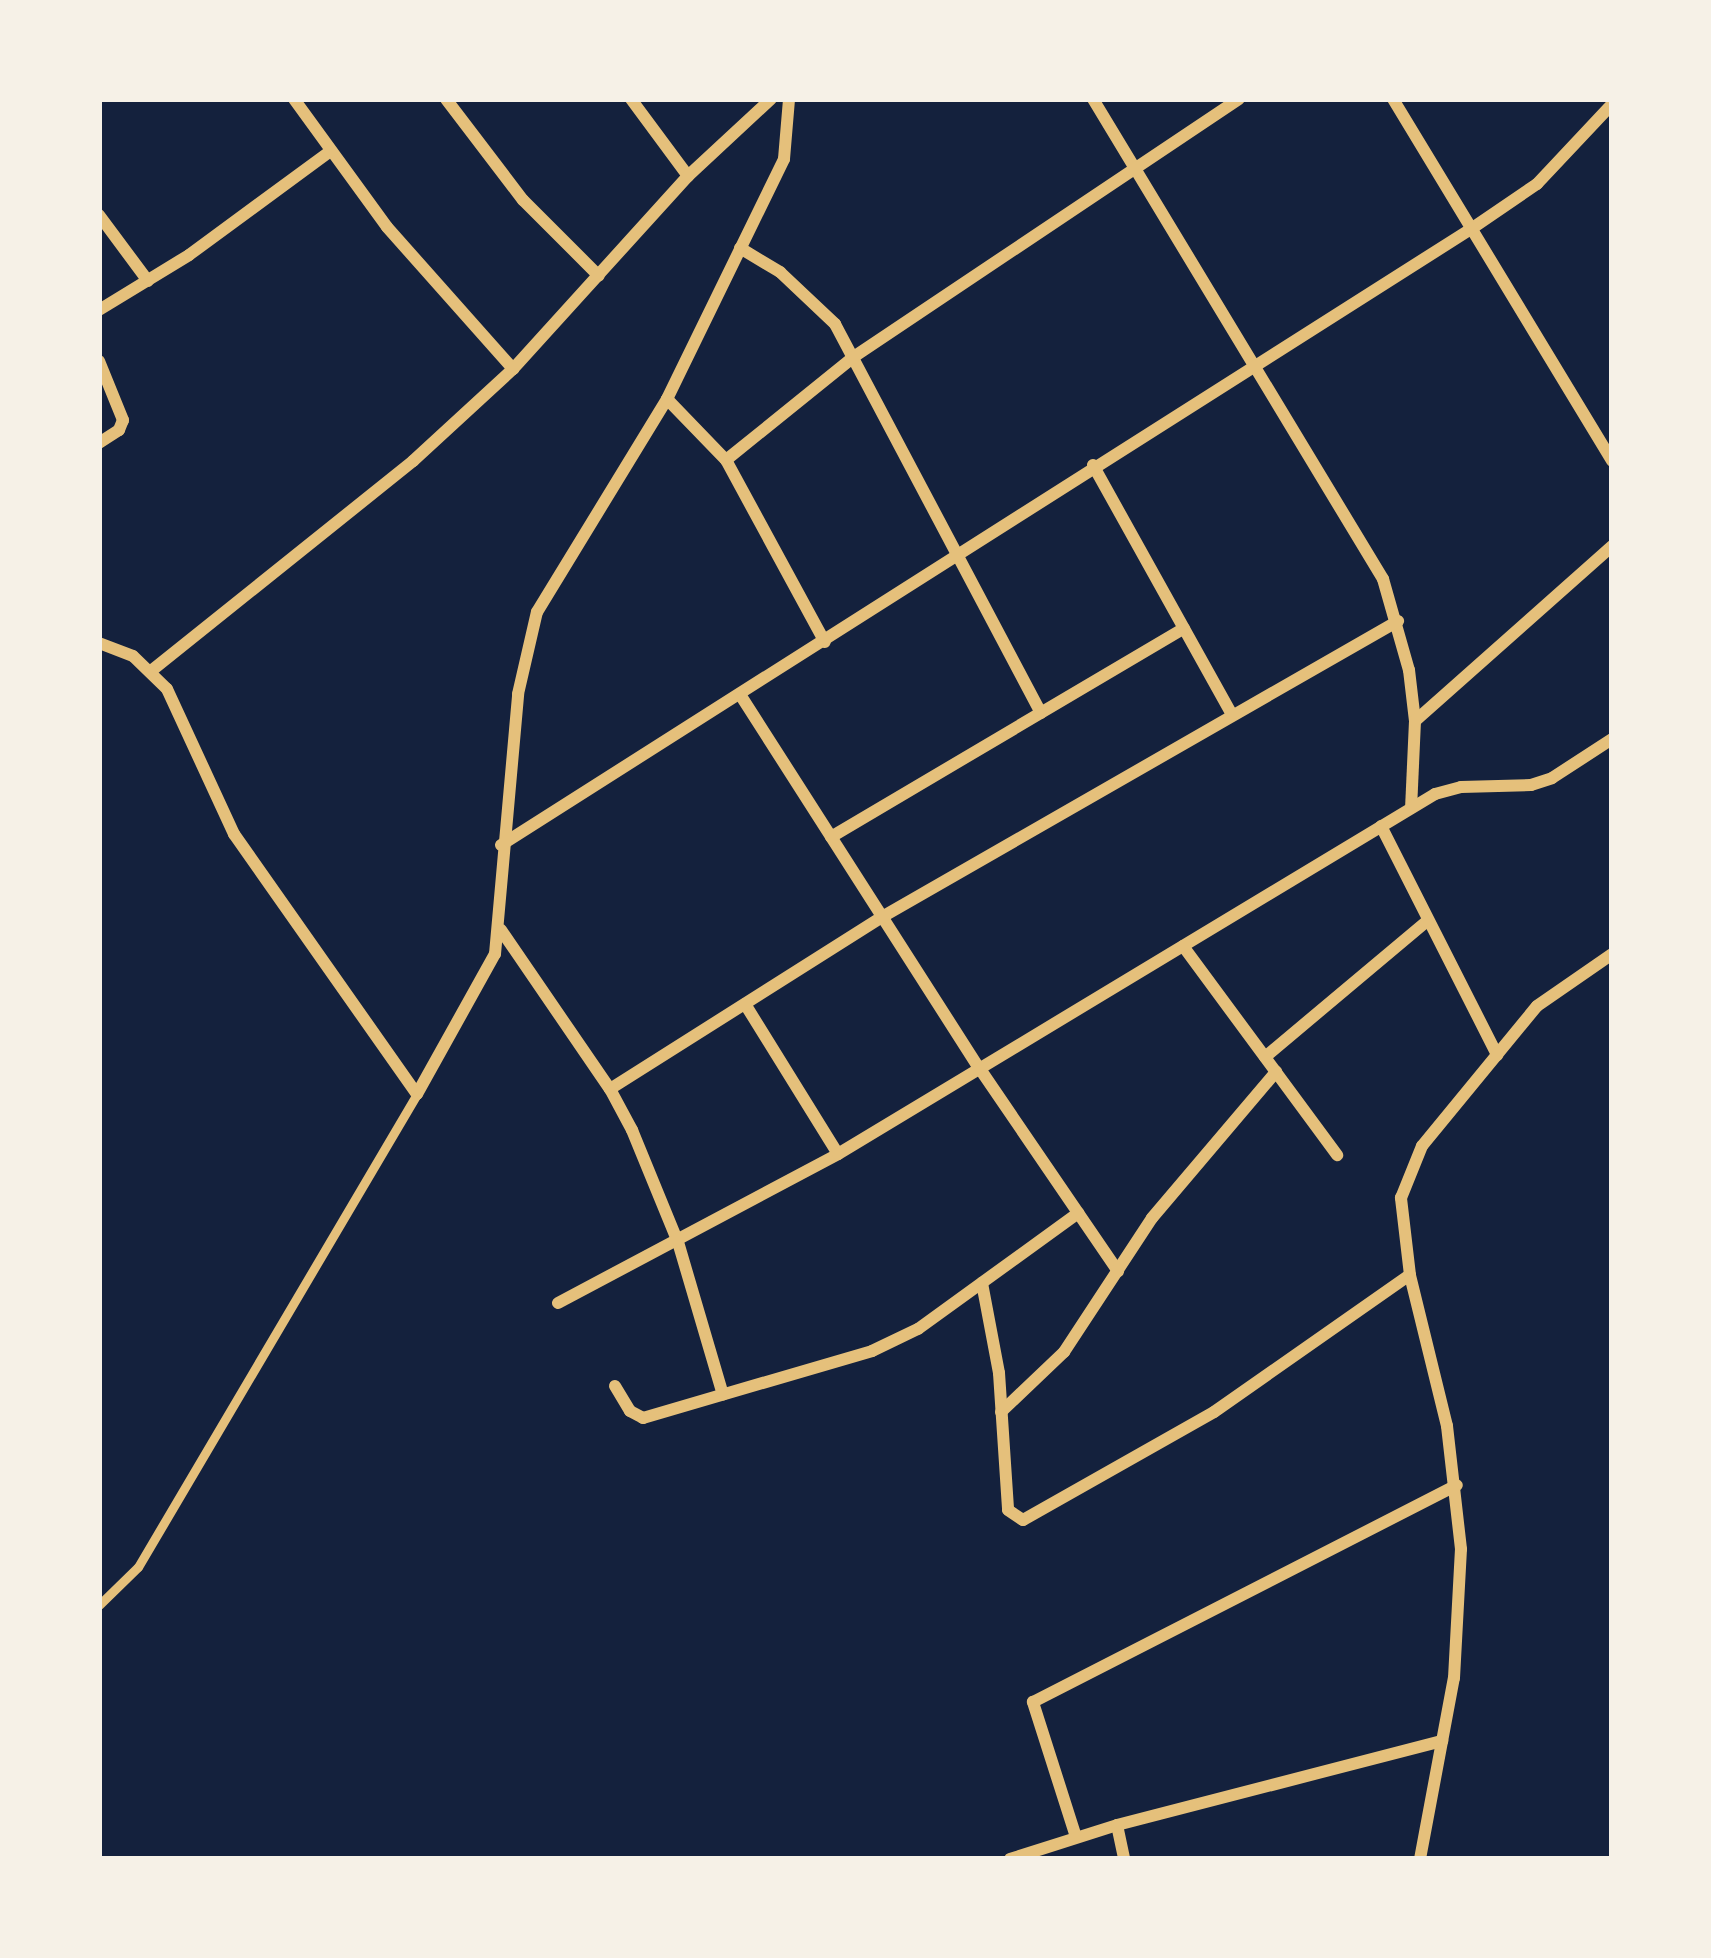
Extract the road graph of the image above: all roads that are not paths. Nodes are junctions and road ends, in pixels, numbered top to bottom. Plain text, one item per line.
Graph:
1 (294, 99) edge
2 (446, 99) edge
3 (631, 99) edge
4 (771, 99) edge
5 (789, 99) edge
6 (1093, 99) edge
7 (1239, 99) edge
8 (1394, 99) edge
9 (1612, 104) edge
10 (329, 152) junction
11 (1134, 168) junction
12 (688, 176) junction
13 (99, 215) edge
14 (1472, 229) junction
15 (740, 248) junction
16 (599, 276) junction
17 (148, 281) junction
18 (99, 310) edge
19 (855, 356) junction
20 (99, 361) edge
21 (1251, 364) junction
22 (514, 369) junction
23 (667, 399) junction
24 (99, 443) edge
25 (726, 460) junction
26 (1612, 461) edge
27 (1093, 465) junction
28 (1612, 546) edge
29 (958, 554) junction
30 (1398, 621) junction
31 (1184, 628) junction
32 (825, 642) junction
33 (99, 643) edge
34 (151, 670) junction
35 (741, 696) junction
36 (1041, 713) junction
37 (1232, 715) junction
38 (1414, 721) junction
39 (1612, 739) edge
40 (1411, 808) junction
41 (1381, 826) junction
42 (831, 837) junction
43 (502, 845) junction
44 (882, 917) junction
45 (1427, 921) junction
46 (501, 930) junction
47 (1183, 946) junction
48 (1612, 954) edge
49 (745, 1004) junction
50 (1496, 1055) junction
51 (1265, 1058) junction
52 (980, 1069) junction
53 (1276, 1072) junction
54 (610, 1089) junction
55 (417, 1094) junction
56 (838, 1154) junction
57 (1337, 1156) dead end
58 (1078, 1213) junction
59 (678, 1242) junction
60 (1118, 1271) junction
61 (1410, 1275) junction
62 (982, 1282) junction
63 (558, 1303) dead end
64 (615, 1386) dead end
65 (723, 1395) junction
66 (1001, 1412) junction
67 (1457, 1485) junction
68 (99, 1605) edge
69 (1442, 1741) junction
70 (1117, 1826) junction
71 (1076, 1837) junction
72 (1010, 1859) edge
73 (1124, 1859) edge
74 (1420, 1859) edge

1 - 10 street
2 - 16 street
3 - 12 street
4 - 12 street
5 - 15 street
6 - 11 street
7 - 11 street
8 - 14 street
9 - 14 street
10 - 17 street
10 - 22 street
11 - 19 street
11 - 21 street
12 - 16 street
13 - 17 street
14 - 21 street
14 - 26 street
15 - 19 street
15 - 23 street
16 - 22 street
17 - 18 street
19 - 25 street
19 - 29 street
20 - 24 street
21 - 27 street
21 - 30 street
22 - 34 street
23 - 25 street
23 - 43 street
25 - 32 street
27 - 29 street
27 - 31 street
28 - 38 street
29 - 32 street
29 - 36 street
30 - 37 street
30 - 38 street
31 - 36 street
31 - 37 street
32 - 35 street
33 - 34 street
34 - 55 street
35 - 42 street
35 - 43 street
36 - 42 street
37 - 44 street
38 - 40 street
39 - 40 street
40 - 41 street
41 - 45 street
41 - 47 street
42 - 44 street
43 - 46 street
44 - 49 street
44 - 52 street
45 - 50 street
45 - 51 street
46 - 54 street
46 - 55 street
47 - 51 street
47 - 52 street
48 - 50 street
49 - 54 street
49 - 56 street
50 - 61 street
51 - 53 street
52 - 56 street
52 - 58 street
53 - 57 street
53 - 60 street
54 - 59 street
55 - 68 lane
56 - 59 street
58 - 60 street
58 - 62 street
59 - 63 street
59 - 65 street
60 - 66 street
61 - 66 street
61 - 67 street
62 - 65 street
62 - 66 street
64 - 65 street
67 - 69 street
67 - 71 street
69 - 70 street
69 - 74 street
70 - 71 street
70 - 73 street
71 - 72 street

